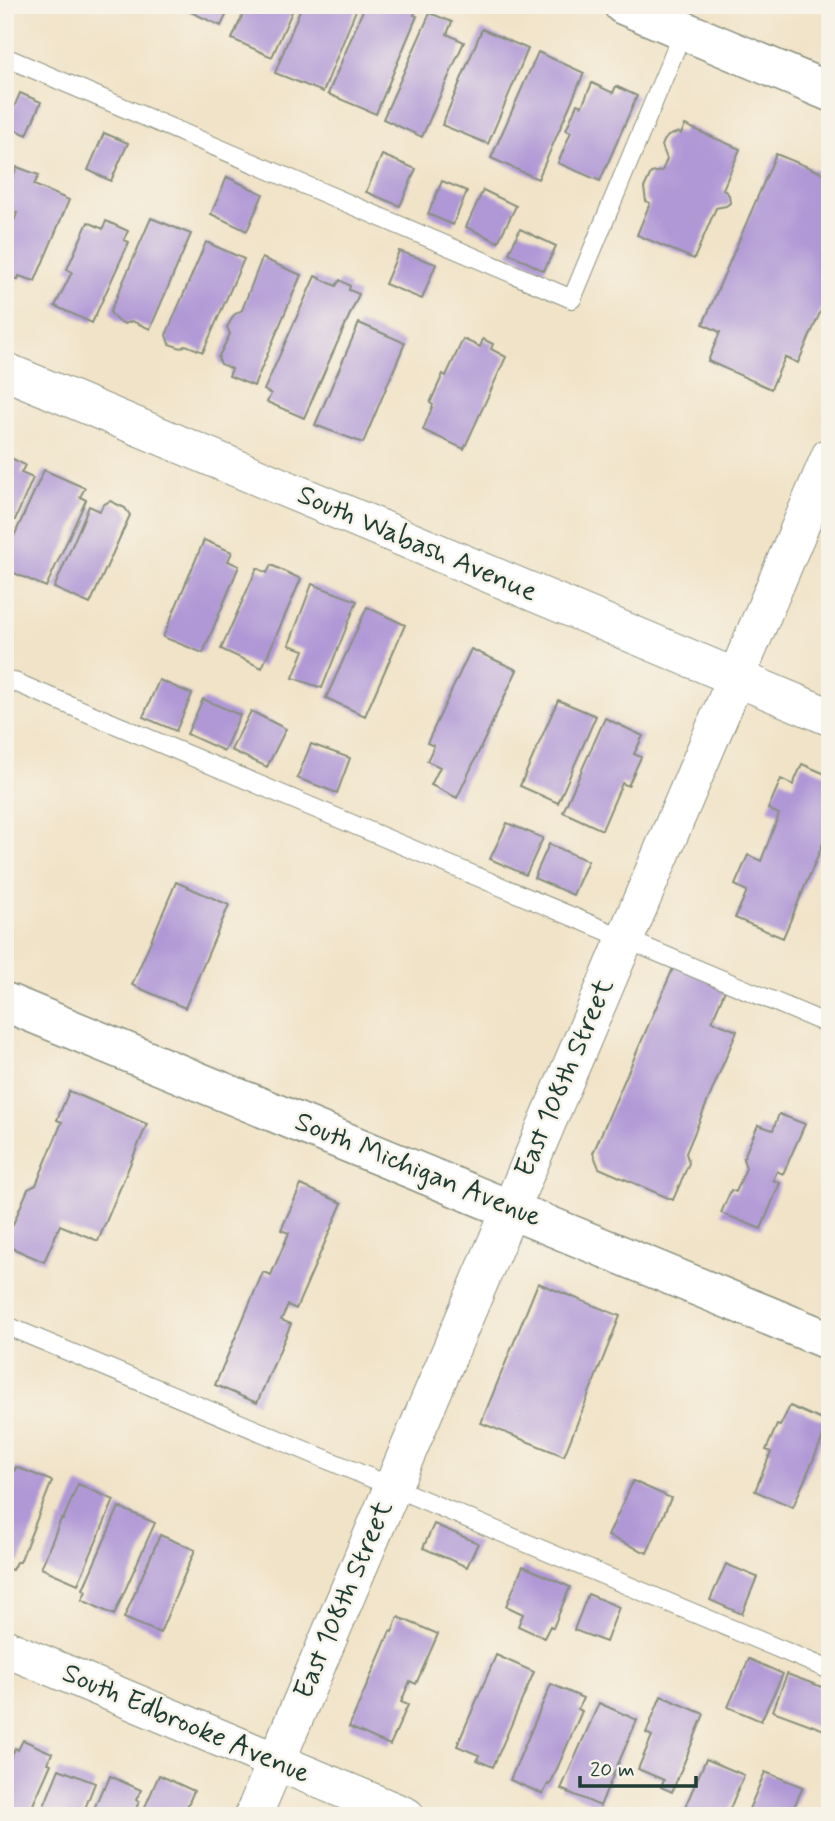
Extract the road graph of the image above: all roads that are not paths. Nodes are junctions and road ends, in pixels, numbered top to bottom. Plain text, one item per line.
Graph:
1 (623, 5) edge
2 (683, 30) junction
3 (5, 57) edge
4 (830, 92) edge
5 (5, 371) edge
6 (830, 456) edge
7 (5, 678) edge
8 (736, 678) junction
9 (830, 717) edge
10 (625, 939) junction
11 (5, 1002) edge
12 (830, 1025) edge
13 (510, 1208) junction
14 (5, 1325) edge
15 (830, 1341) edge
16 (392, 1487) junction
17 (5, 1648) edge
18 (830, 1670) edge
19 (276, 1761) junction
20 (253, 1816) edge
21 (406, 1816) edge

1 - 2 main road
2 - 3 lane
2 - 4 main road
5 - 8 street, South Wabash Avenue
6 - 8 street, East 108th Street
7 - 10 lane
8 - 9 street, South Wabash Avenue
8 - 10 street, East 108th Street
10 - 12 lane
10 - 13 street, East 108th Street
11 - 13 main road, South Michigan Avenue
13 - 15 main road, South Michigan Avenue
13 - 16 street, East 108th Street
14 - 16 lane
16 - 18 lane
16 - 19 street, East 108th Street
17 - 19 street, South Edbrooke Avenue
19 - 20 street, East 108th Street
19 - 21 street, South Edbrooke Avenue

